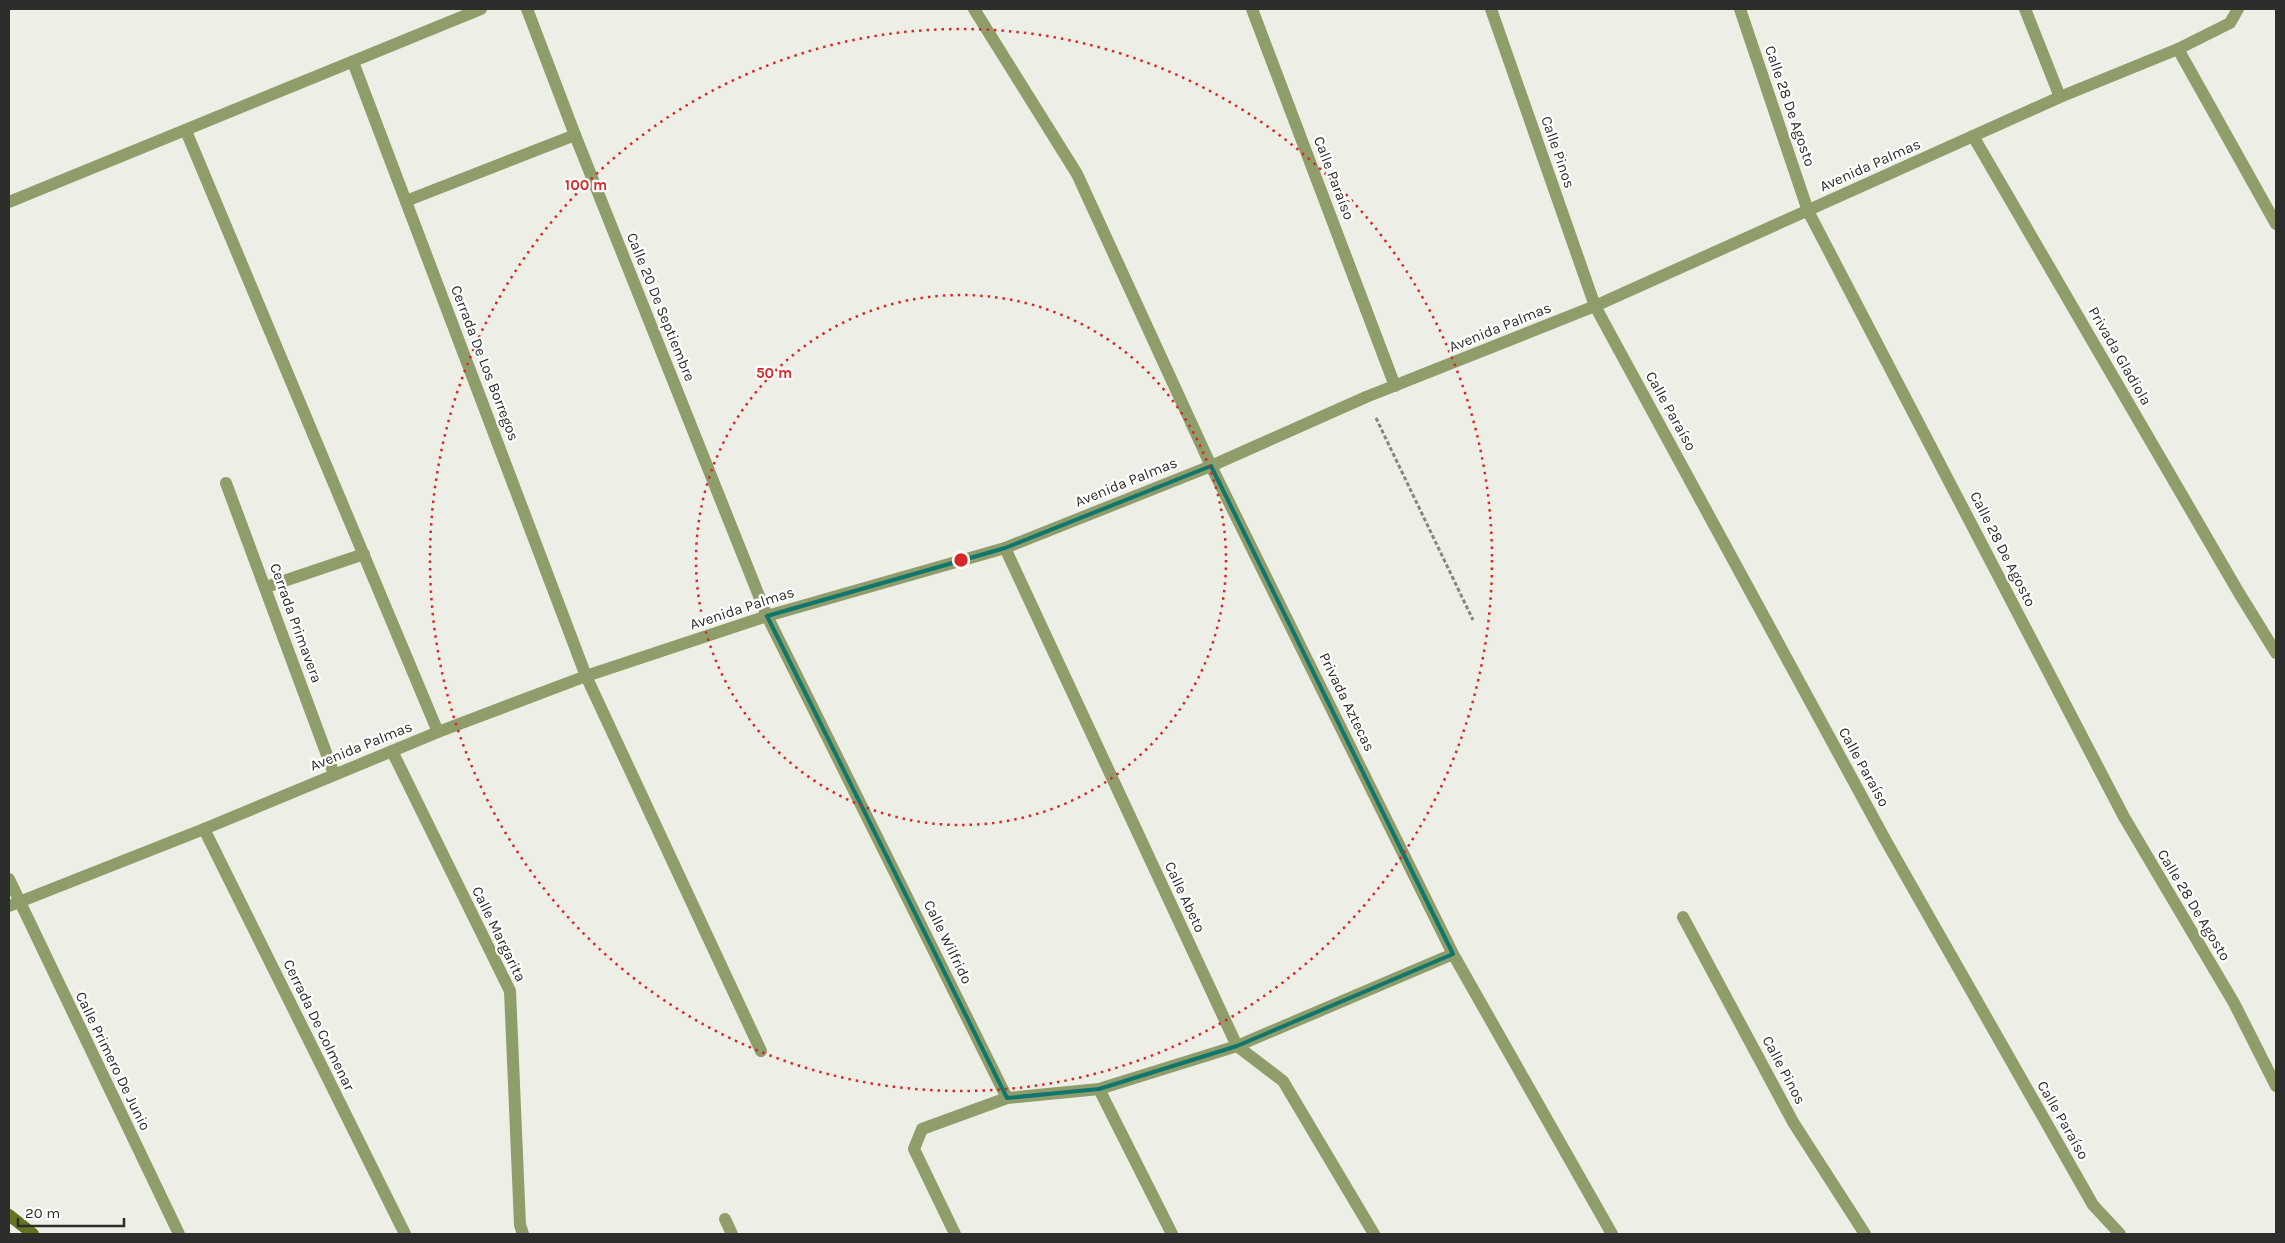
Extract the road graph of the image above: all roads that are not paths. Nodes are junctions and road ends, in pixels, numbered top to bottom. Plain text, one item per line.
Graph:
1 (481, 9) edge
2 (527, 9) edge
3 (974, 9) edge
4 (1252, 9) edge
5 (1491, 9) edge
6 (1740, 9) edge
7 (2025, 9) edge
8 (2238, 9) edge
9 (2178, 50) junction
10 (353, 62) junction
11 (2060, 98) junction
12 (186, 131) junction
13 (575, 135) junction
14 (1974, 136) junction
15 (406, 201) junction
16 (9, 202) edge
17 (1808, 211) junction
18 (2276, 224) edge
19 (1595, 306) junction
20 (1395, 386) junction
21 (1211, 466) junction
22 (226, 483) dead end
23 (1005, 548) junction
24 (364, 554) junction
25 (266, 587) junction
26 (767, 616) junction
27 (2276, 654) edge
28 (586, 676) junction
29 (438, 732) junction
30 (392, 751) junction
31 (334, 774) junction
32 (204, 829) junction
33 (9, 879) edge
34 (14, 904) edge
35 (1683, 917) dead end
36 (1452, 954) junction
37 (1236, 1046) junction
38 (762, 1051) dead end
39 (2276, 1086) edge
40 (1099, 1089) junction
41 (1007, 1098) junction
42 (9, 1215) edge
43 (725, 1219) dead end
44 (33, 1234) edge
45 (179, 1234) edge
46 (405, 1234) edge
47 (523, 1234) edge
48 (732, 1234) edge
49 (955, 1234) edge
50 (1172, 1234) edge
51 (1374, 1234) edge
52 (1612, 1234) edge
53 (1865, 1234) edge
54 (2120, 1234) edge

1 - 10 street
2 - 13 street, Calle 20 De Septiembre
3 - 21 street, Privada Aztecas
4 - 20 street, Calle Paraíso
5 - 19 street, Calle Pinos
6 - 17 street, Calle 28 De Agosto
7 - 11 street
8 - 9 street, Avenida Palmas
9 - 11 street, Avenida Palmas
9 - 18 street
10 - 12 street
10 - 15 street, Cerrada De Los Borregos
11 - 14 street, Avenida Palmas
12 - 16 street
12 - 24 street
13 - 15 street
13 - 26 street, Calle 20 De Septiembre
14 - 17 street, Avenida Palmas
14 - 27 street, Privada Gladiola
15 - 28 street, Cerrada De Los Borregos
17 - 19 street, Avenida Palmas
17 - 39 street, Calle 28 De Agosto
19 - 20 street, Avenida Palmas
19 - 54 street, Calle Paraíso
20 - 21 street, Avenida Palmas
21 - 23 street, Avenida Palmas
21 - 36 street, Privada Aztecas
22 - 25 street, Cerrada Primavera
23 - 26 street, Avenida Palmas
23 - 37 street, Calle Abeto
24 - 25 street
24 - 29 street
25 - 31 street, Cerrada Primavera
26 - 28 street, Avenida Palmas
26 - 41 street, Calle Wilfrido
28 - 29 street, Avenida Palmas
28 - 38 street, Cerrada De Los Borregos
29 - 30 street, Avenida Palmas
30 - 31 street, Avenida Palmas
30 - 47 street, Calle Margarita
31 - 32 street, Avenida Palmas
32 - 34 street, Avenida Palmas
32 - 46 street, Cerrada De Colmenar
33 - 34 street, Calle Primero De Junio
34 - 45 street, Calle Primero De Junio
35 - 53 street, Calle Pinos
36 - 37 street
36 - 52 street, Privada Aztecas
37 - 40 street
37 - 51 street, Calle Abeto
40 - 41 street
40 - 50 street
41 - 49 street
42 - 44 main road
43 - 48 street

